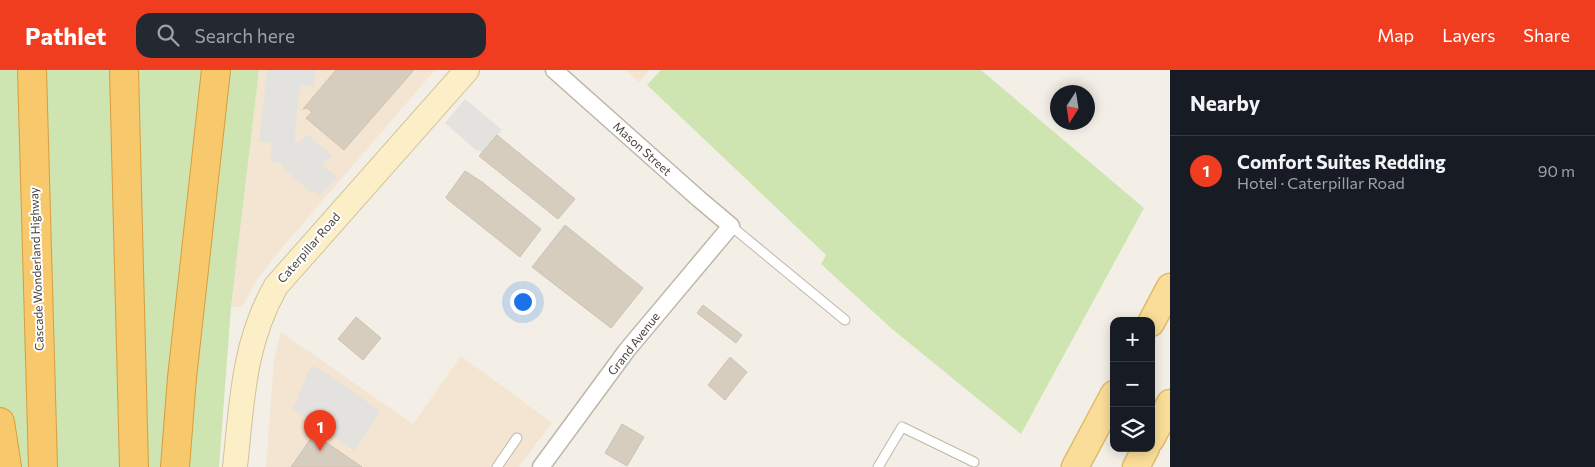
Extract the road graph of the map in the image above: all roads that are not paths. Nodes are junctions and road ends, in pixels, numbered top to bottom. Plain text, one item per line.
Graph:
1 (32, 70) edge
2 (124, 70) edge
3 (216, 70) edge
4 (466, 70) edge
5 (554, 70) edge
6 (731, 226) junction
7 (1170, 287) edge
8 (1154, 317) edge
9 (845, 320) dead end
10 (1110, 401) edge
11 (1170, 403) edge
12 (0, 422) edge
13 (1155, 431) edge
14 (517, 438) dead end
15 (1144, 452) edge
16 (974, 462) dead end
17 (7, 467) edge
18 (43, 467) edge
19 (134, 467) edge
20 (175, 467) edge
21 (236, 467) edge
22 (497, 467) edge
23 (541, 467) edge
24 (878, 467) edge
25 (1075, 467) edge
26 (1136, 467) edge

1 - 18 highway, Cascade Wonderland Highway
2 - 19 highway
3 - 20 highway
4 - 21 street, Caterpillar Road
5 - 6 street, Mason Street
6 - 9 lane
6 - 23 street, Grand Avenue
7 - 8 main road
10 - 25 main road
11 - 13 main road
12 - 17 highway
14 - 22 lane
15 - 26 main road
16 - 24 lane

